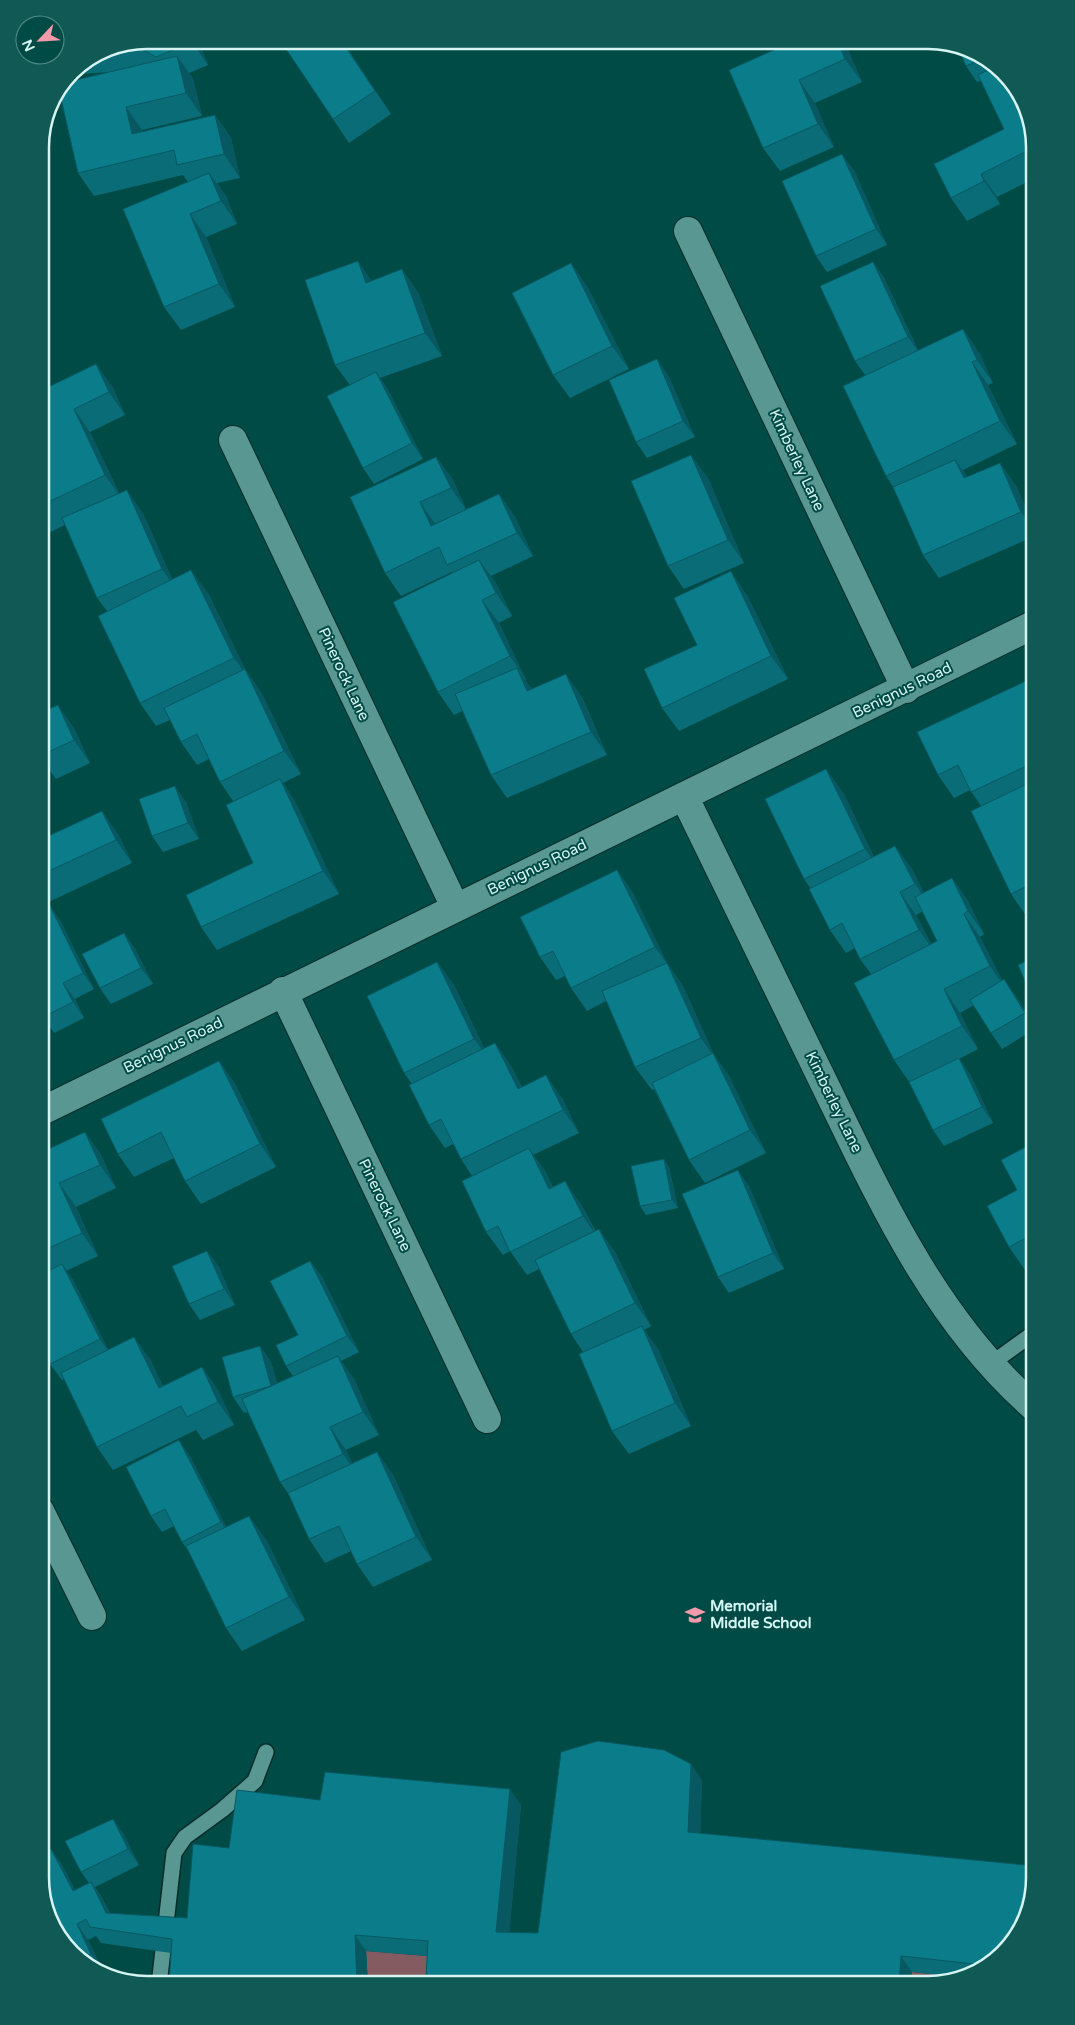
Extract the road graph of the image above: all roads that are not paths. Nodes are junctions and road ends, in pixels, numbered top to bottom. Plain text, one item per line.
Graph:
1 (688, 231) dead end
2 (233, 440) dead end
3 (1026, 629) edge
4 (906, 689) junction
5 (684, 796) junction
6 (455, 907) junction
7 (282, 991) junction
8 (49, 1108) edge
9 (1026, 1338) edge
10 (992, 1363) junction
11 (1026, 1400) edge
12 (487, 1419) dead end
13 (49, 1529) edge
14 (92, 1616) dead end
15 (266, 1752) dead end
16 (160, 1976) edge

1 - 4 street, Kimberley Lane
2 - 6 street, Pinerock Lane
3 - 4 street, Benignus Road
4 - 5 street, Benignus Road
5 - 6 street, Benignus Road
5 - 10 street, Kimberley Lane
6 - 7 street, Benignus Road
7 - 8 street, Benignus Road
7 - 12 street, Pinerock Lane
9 - 10 lane
10 - 11 street, Kimberley Lane
13 - 14 street
15 - 16 lane

